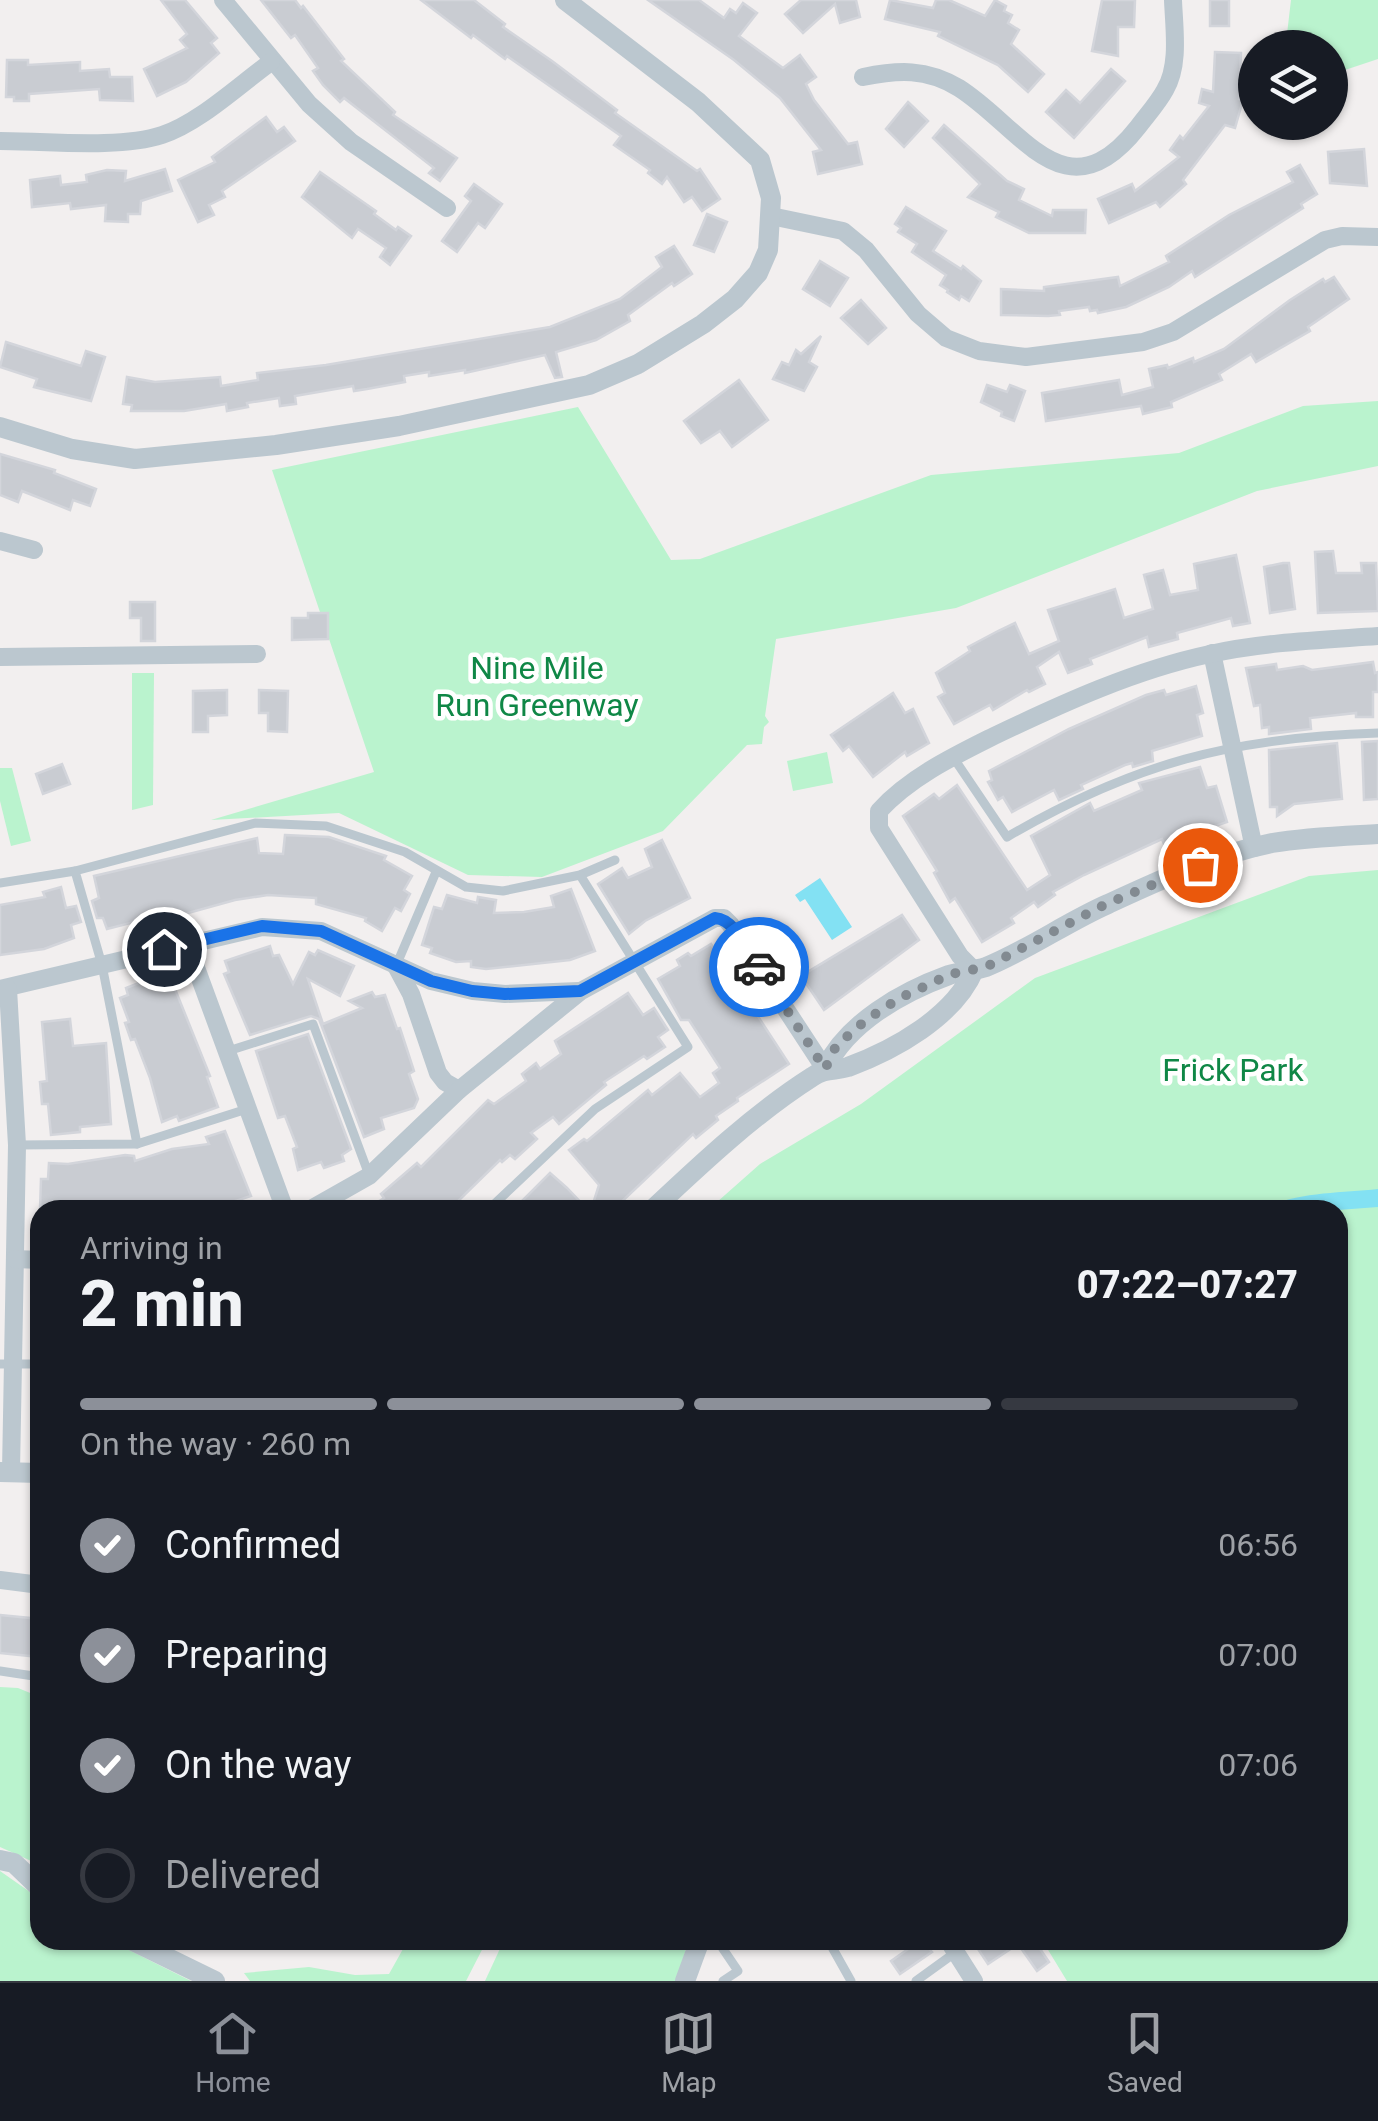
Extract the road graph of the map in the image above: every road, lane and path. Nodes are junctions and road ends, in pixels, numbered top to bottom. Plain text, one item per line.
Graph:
1 (223, 0) edge
2 (566, 0) edge
3 (1173, 0) edge
4 (271, 62) junction
5 (864, 77) dead end
6 (0, 141) edge
7 (447, 208) dead end
8 (772, 216) junction
9 (1378, 238) edge
10 (0, 427) edge
11 (0, 540) edge
12 (34, 550) dead end
13 (1378, 636) edge
14 (1212, 653) junction
15 (257, 654) dead end
16 (0, 658) edge
17 (1378, 732) edge
18 (1232, 746) junction
19 (953, 757) junction
20 (1378, 834) edge
21 (1254, 848) junction
22 (615, 860) dead end
23 (75, 871) junction
24 (436, 872) junction
25 (580, 876) junction
26 (0, 884) edge
27 (187, 943) junction
28 (632, 962) junction
29 (102, 965) junction
30 (396, 966) junction
31 (974, 970) junction
32 (4, 989) edge
33 (580, 991) junction
34 (225, 1052) junction
35 (825, 1069) junction
36 (459, 1090) junction
37 (8, 1092) edge
38 (247, 1109) junction
39 (136, 1144) junction
40 (17, 1146) junction
41 (369, 1176) junction
42 (280, 1200) edge
43 (327, 1200) edge
44 (499, 1200) edge
45 (663, 1200) edge
46 (15, 1259) junction
47 (30, 1260) edge
48 (6, 1364) edge
49 (6, 1471) edge
50 (0, 1580) edge
51 (30, 1584) edge
52 (0, 1672) edge
53 (30, 1676) edge
54 (0, 1860) edge
55 (30, 1878) edge
56 (151, 1950) edge
57 (698, 1950) edge
58 (724, 1950) edge
59 (834, 1950) edge
60 (948, 1950) edge
61 (955, 1950) edge
62 (691, 1980) edge
63 (215, 1981) edge
64 (723, 1981) edge
65 (851, 1981) edge
66 (916, 1981) edge
67 (974, 1981) edge

1 - 4 street
2 - 8 street
3 - 5 street
4 - 6 street
4 - 7 street
8 - 9 street
8 - 10 street
11 - 12 street
13 - 14 street
14 - 18 street
14 - 19 street
15 - 16 street
17 - 18 lane
18 - 19 lane
18 - 21 street
19 - 31 street
20 - 21 street
21 - 31 street
22 - 25 lane
23 - 24 lane
23 - 26 lane
23 - 29 lane
24 - 25 lane
24 - 30 lane
25 - 28 lane
27 - 29 street
27 - 30 street
27 - 34 street
28 - 33 street
28 - 35 street
28 - 44 lane
29 - 32 street
29 - 39 lane
30 - 33 street
30 - 36 street
31 - 35 street
31 - 35 street
32 - 37 street
33 - 36 street
34 - 38 street
34 - 41 lane
35 - 45 street
36 - 41 street
37 - 40 street
38 - 39 lane
38 - 42 street
39 - 40 lane
40 - 46 street
41 - 43 street
46 - 47 street
46 - 48 street
48 - 49 street
50 - 51 street
52 - 53 lane
54 - 55 street
56 - 63 street
57 - 62 street
58 - 64 lane
59 - 65 lane
60 - 66 lane
61 - 67 street

